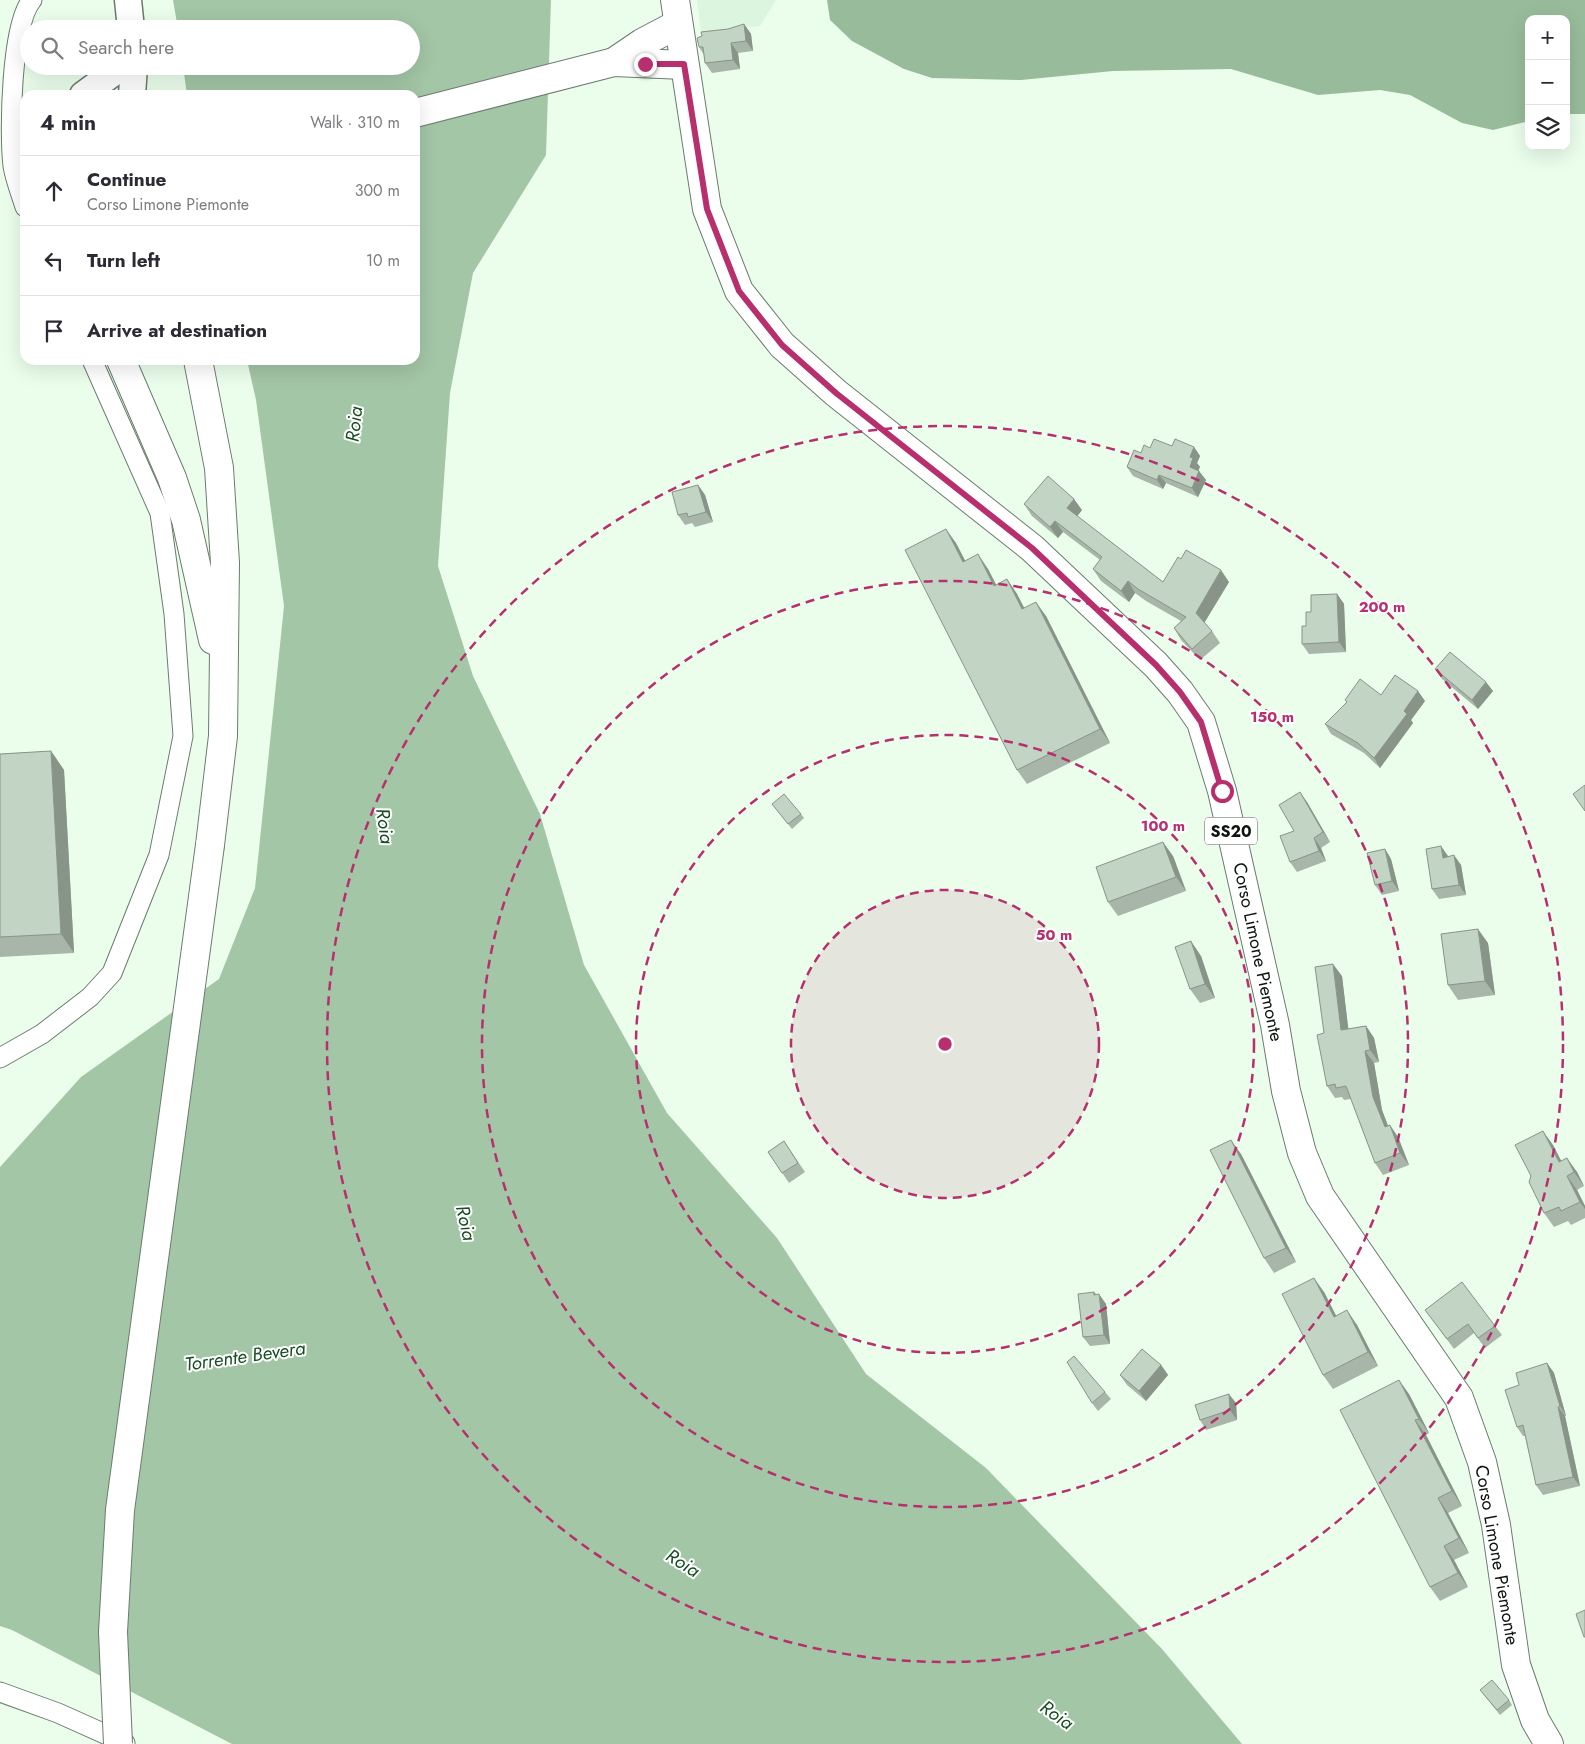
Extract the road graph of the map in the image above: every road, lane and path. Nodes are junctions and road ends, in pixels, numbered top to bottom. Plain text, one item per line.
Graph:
1 (32, 0) edge
2 (128, 0) edge
3 (23, 20) edge
4 (130, 20) edge
5 (20, 28) edge
6 (679, 33) edge
7 (614, 62) junction
8 (110, 75) edge
9 (133, 75) edge
10 (90, 90) edge
11 (132, 90) edge
12 (420, 112) edge
13 (20, 190) edge
14 (94, 365) edge
15 (123, 365) edge
16 (199, 365) edge
17 (223, 692) junction
18 (0, 1058) edge
19 (0, 1692) edge
20 (118, 1744) edge
21 (126, 1744) edge
22 (1549, 1744) edge

1 - 3 street
2 - 4 street
5 - 13 street
6 - 7 main road
6 - 7 main road
6 - 22 main road, Corso Limone Piemonte / SS20
7 - 12 main road
8 - 10 street
9 - 11 street
14 - 18 street
15 - 17 main road
16 - 17 main road
17 - 20 main road, bridge
19 - 21 street

